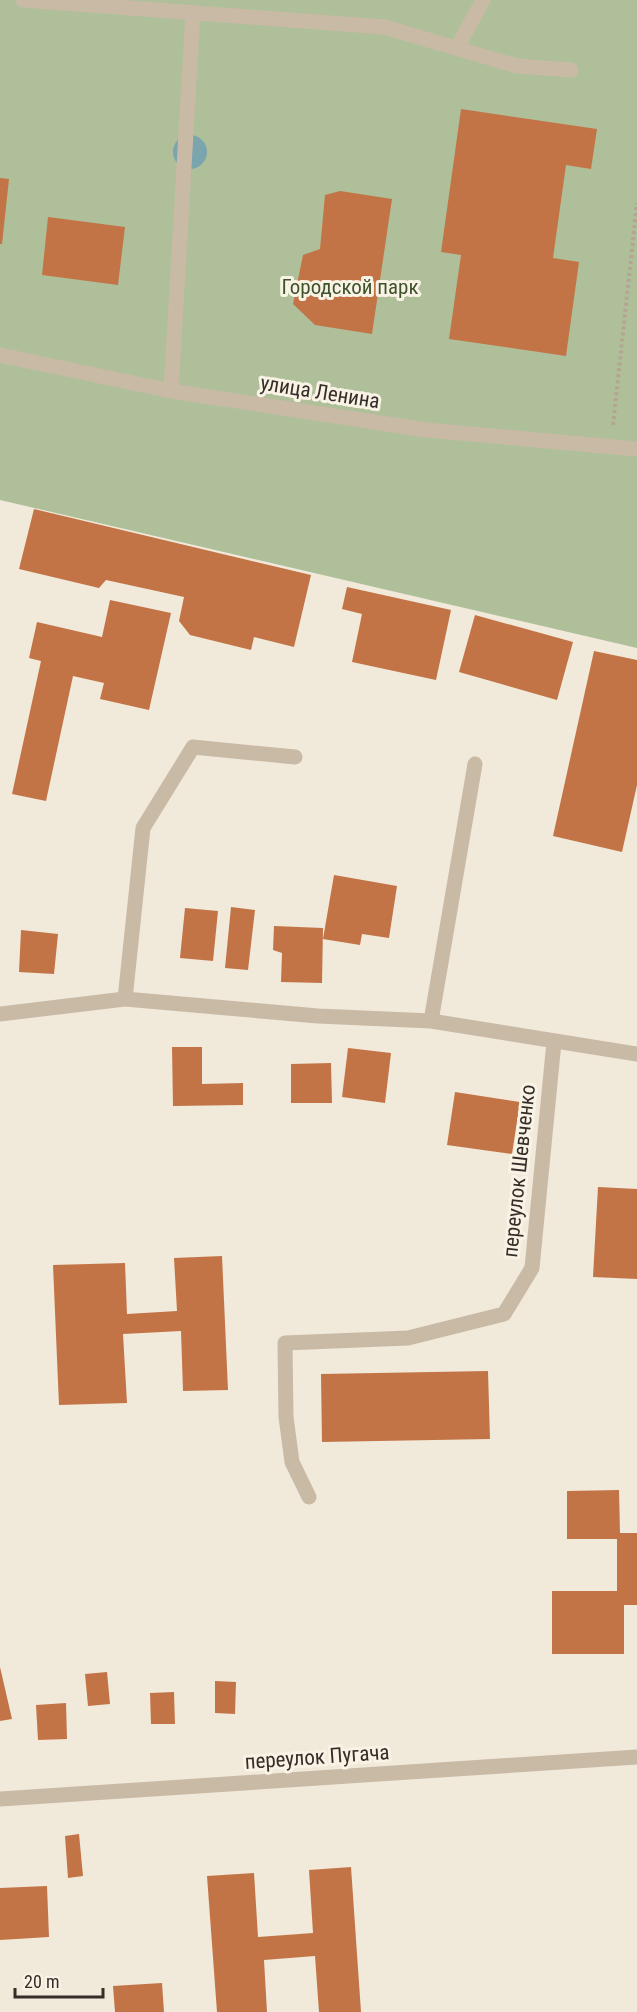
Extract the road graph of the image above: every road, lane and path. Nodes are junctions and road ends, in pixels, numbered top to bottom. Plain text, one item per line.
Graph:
1 (23, 0) edge
2 (483, 0) edge
3 (193, 12) junction
4 (457, 48) junction
5 (571, 70) dead end
6 (637, 203) edge
7 (0, 355) edge
8 (171, 391) junction
9 (610, 447) junction
10 (637, 449) edge
11 (295, 757) dead end
12 (475, 764) dead end
13 (125, 999) junction
14 (0, 1014) edge
15 (431, 1021) junction
16 (554, 1042) junction
17 (637, 1053) edge
18 (309, 1497) dead end
19 (637, 1757) edge
20 (0, 1798) edge

1 - 3 street
2 - 4 street
3 - 4 street
3 - 8 street
4 - 5 street
6 - 9 path
7 - 8 street, улица Ленина
8 - 9 street, улица Ленина
9 - 10 street, улица Ленина
11 - 13 street
12 - 15 street
13 - 14 street
13 - 15 street
15 - 16 street
16 - 17 street
16 - 18 street, переулок Шевченко
19 - 20 street, переулок Пугача

